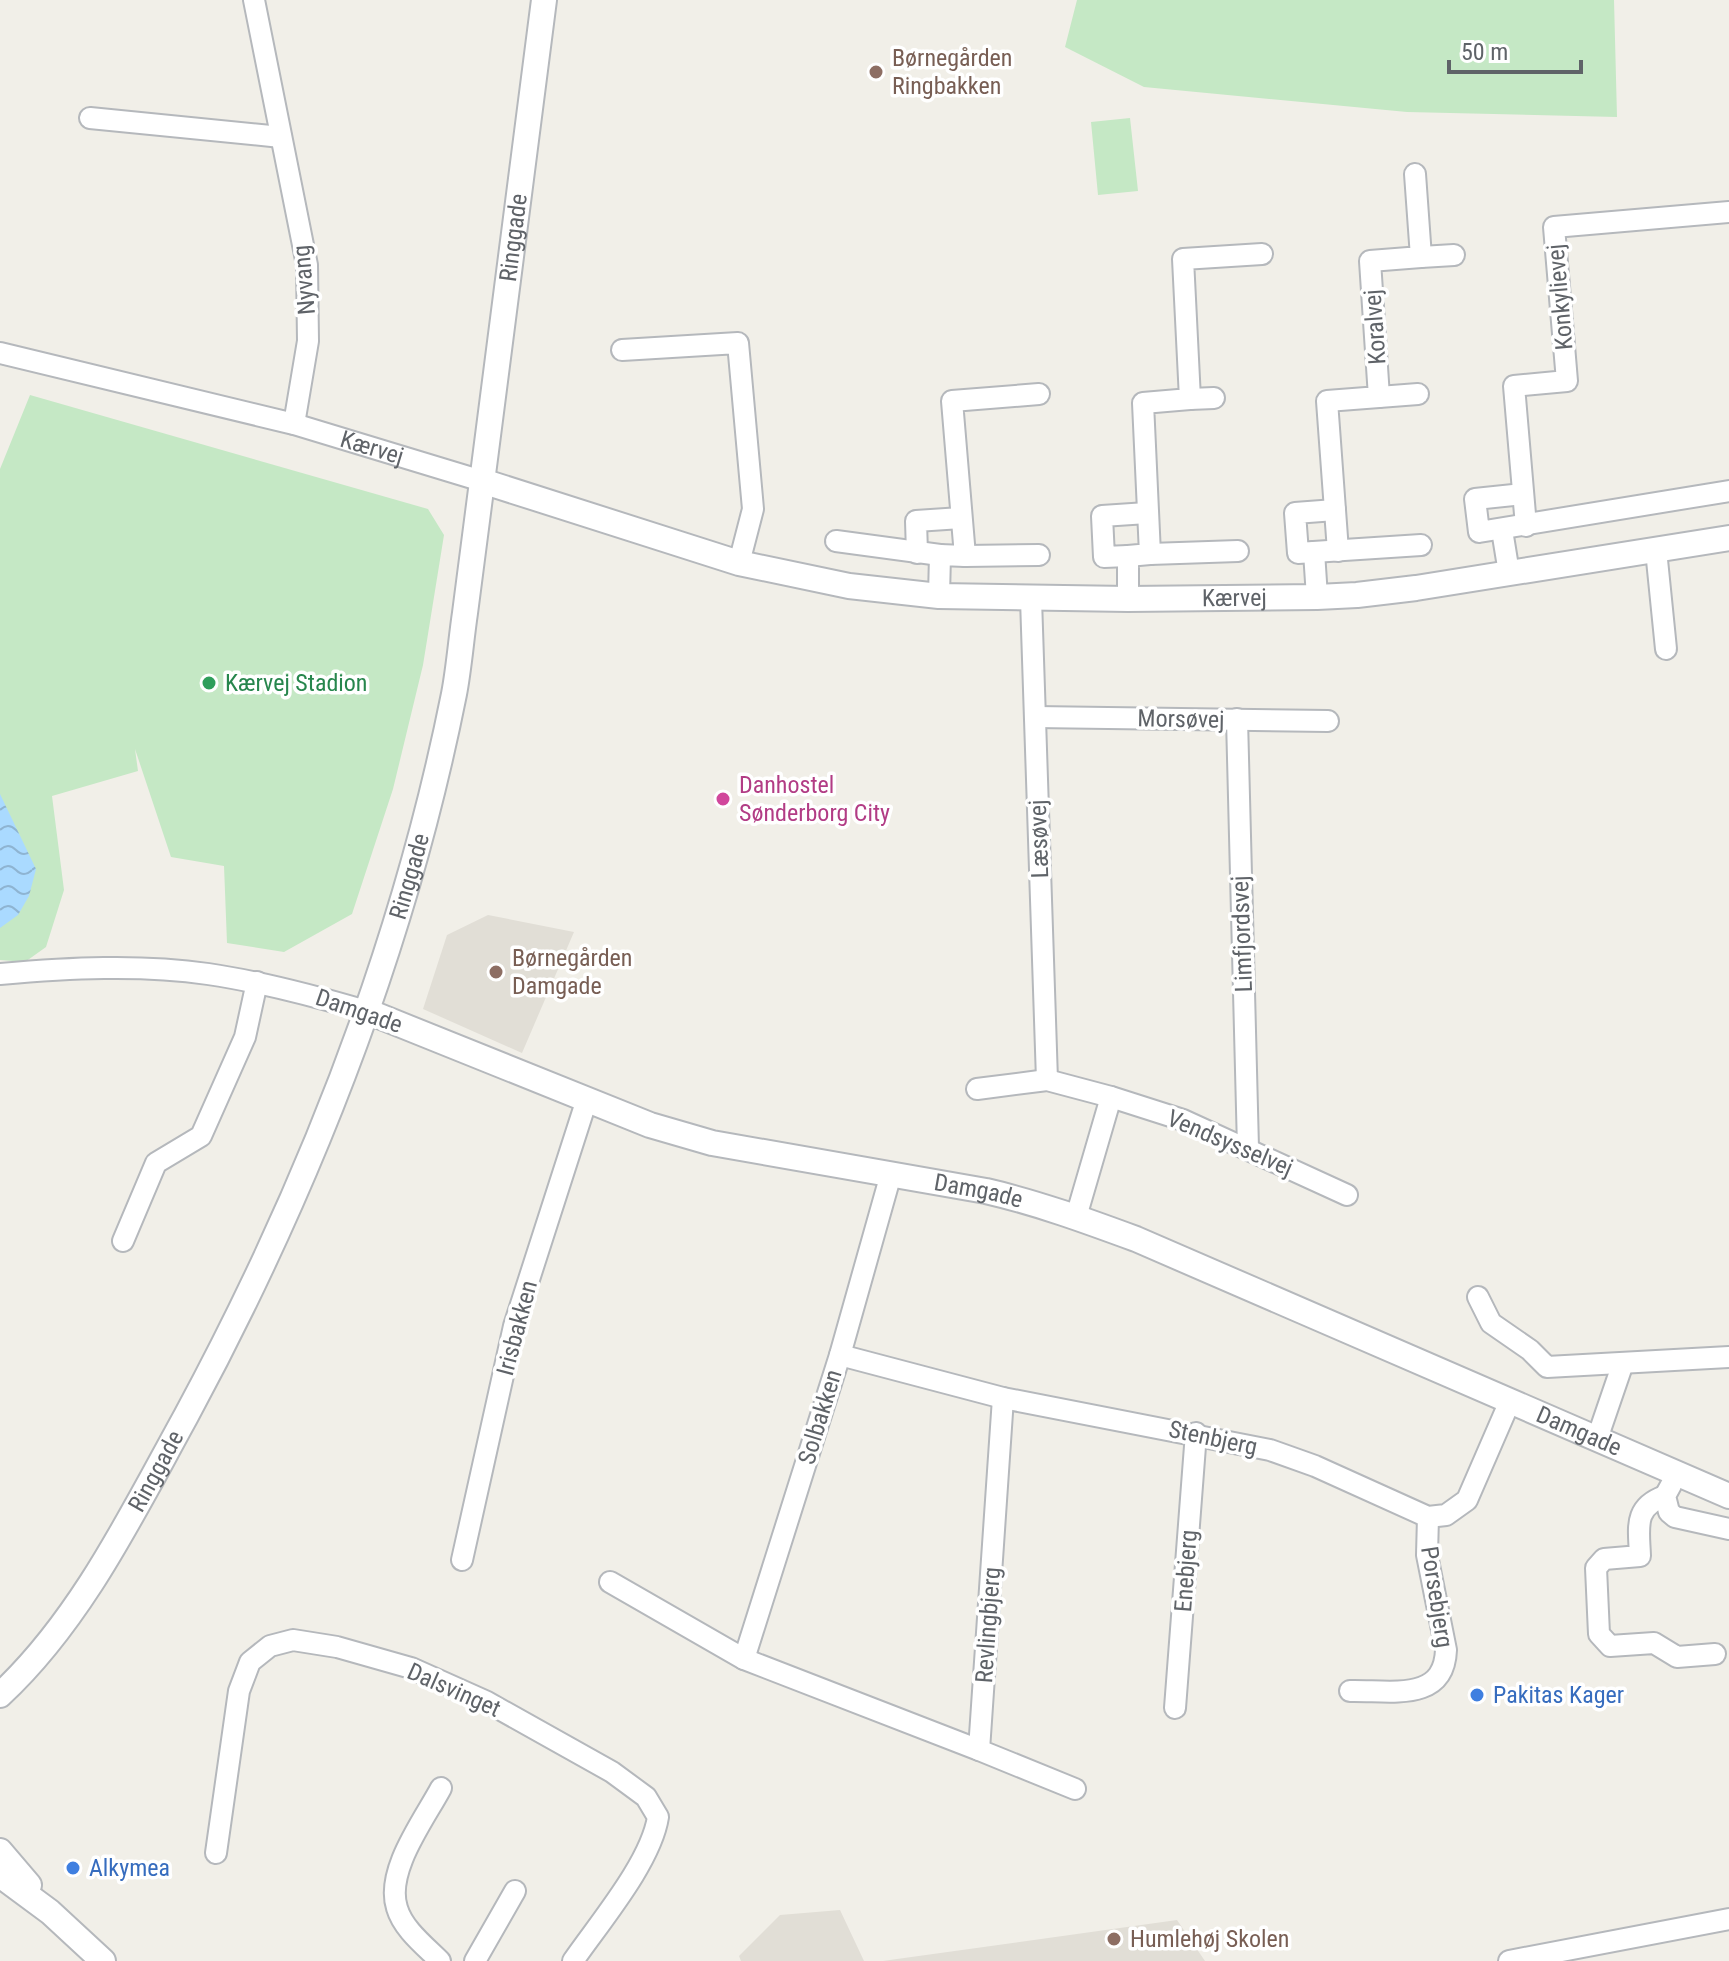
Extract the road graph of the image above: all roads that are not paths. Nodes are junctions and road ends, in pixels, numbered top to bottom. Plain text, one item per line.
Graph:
1 (254, 0) edge
2 (544, 0) edge
3 (90, 118) dead end
4 (281, 137) junction
5 (1415, 174) dead end
6 (1729, 212) edge
7 (1262, 254) dead end
8 (1454, 255) dead end
9 (1421, 257) junction
10 (622, 350) dead end
11 (0, 353) edge
12 (1039, 394) dead end
13 (1418, 394) dead end
14 (1379, 397) junction
15 (1214, 398) dead end
16 (1190, 399) junction
17 (294, 424) junction
18 (482, 481) junction
19 (1729, 491) edge
20 (1523, 494) junction
21 (1335, 510) junction
22 (1147, 513) junction
23 (961, 518) junction
24 (1526, 526) junction
25 (1502, 530) junction
26 (1729, 538) edge
27 (836, 541) dead end
28 (1421, 545) dead end
29 (1656, 550) junction
30 (1238, 551) dead end
31 (1338, 551) junction
32 (1314, 552) junction
33 (917, 553) junction
34 (1150, 554) junction
35 (940, 555) junction
36 (1039, 555) dead end
37 (965, 556) junction
38 (1128, 556) junction
39 (739, 563) junction
40 (1509, 573) junction
41 (939, 596) junction
42 (1317, 597) junction
43 (1031, 599) junction
44 (1128, 599) junction
45 (1666, 649) dead end
46 (1035, 717) junction
47 (1237, 719) junction
48 (1328, 721) dead end
49 (0, 974) edge
50 (257, 982) junction
51 (369, 1012) junction
52 (1047, 1080) junction
53 (977, 1089) dead end
54 (1111, 1097) junction
55 (587, 1099) junction
56 (1248, 1148) junction
57 (891, 1174) junction
58 (1347, 1195) dead end
59 (1076, 1217) junction
60 (123, 1241) dead end
61 (1478, 1297) dead end
62 (840, 1355) junction
63 (1729, 1357) edge
64 (1623, 1363) junction
65 (1003, 1398) junction
66 (1510, 1401) junction
67 (1196, 1433) junction
68 (1597, 1439) junction
69 (1676, 1474) junction
70 (1665, 1496) junction
71 (1729, 1496) edge
72 (1428, 1517) junction
73 (1729, 1529) edge
74 (462, 1560) dead end
75 (610, 1582) dead end
76 (1715, 1654) dead end
77 (744, 1659) junction
78 (25, 1672) junction
79 (1350, 1691) dead end
80 (0, 1695) edge
81 (1175, 1708) dead end
82 (0, 1716) edge
83 (979, 1750) junction
84 (441, 1788) dead end
85 (1075, 1789) dead end
86 (0, 1851) edge
87 (216, 1853) dead end
88 (0, 1875) edge
89 (515, 1891) dead end
90 (50, 1912) junction
91 (1729, 1919) edge
92 (103, 1961) edge
93 (440, 1961) edge
94 (475, 1961) edge
95 (573, 1961) edge
96 (1509, 1961) edge

1 - 4 street, Nyvang
2 - 18 street, Ringgade
3 - 4 street
4 - 17 street, Nyvang
5 - 9 street
6 - 20 street, Konkylievej
7 - 16 street
8 - 9 street, Koralvej
9 - 14 street, Koralvej
10 - 39 street
11 - 17 street, Kærvej
12 - 23 street
13 - 14 street, Koralvej
14 - 21 street, Koralvej
15 - 16 street
16 - 22 street
17 - 18 street, Kærvej
18 - 39 street, Kærvej
18 - 51 street, Ringgade
19 - 24 street
20 - 24 street, Konkylievej
20 - 25 street
21 - 31 street, Koralvej
21 - 32 street
22 - 34 street
22 - 38 street
23 - 33 street
23 - 37 street
24 - 25 street
25 - 40 street
26 - 29 street, Kærvej
27 - 33 street
28 - 31 street
29 - 40 street, Kærvej
29 - 45 street
30 - 34 street
31 - 32 street
32 - 42 street
33 - 35 street
34 - 38 street
35 - 37 street
35 - 41 street
36 - 37 street
38 - 44 street
39 - 41 street, Kærvej
40 - 42 street, Kærvej
41 - 43 street, Kærvej
42 - 44 street, Kærvej
43 - 44 street, Kærvej
43 - 46 street, Læsøvej
46 - 47 street, Morsøvej
46 - 52 street, Læsøvej
47 - 48 street, Morsøvej
47 - 56 street, Limfjordsvej
49 - 50 street, Damgade
50 - 51 street, Damgade
50 - 60 street
51 - 55 street, Damgade
51 - 78 street, Ringgade
52 - 53 street, Vendsysselvej
52 - 54 street, Vendsysselvej
54 - 56 street, Vendsysselvej
54 - 59 street
55 - 57 street, Damgade
55 - 74 street, Irisbakken
56 - 58 street, Vendsysselvej
57 - 59 street, Damgade
57 - 62 street, Solbakken
59 - 66 street, Damgade
61 - 64 street
62 - 65 street, Stenbjerg
62 - 77 street, Solbakken
63 - 64 street
64 - 68 street
65 - 67 street, Stenbjerg
65 - 83 street, Revlingbjerg
66 - 68 street, Damgade
66 - 72 street
67 - 72 street, Stenbjerg
67 - 81 street, Enebjerg
68 - 69 street, Damgade
69 - 70 street
69 - 71 street, Damgade
70 - 73 street
70 - 76 street
72 - 79 street, Porsebjerg
75 - 77 street
77 - 83 street
78 - 80 street, Ringgade
78 - 82 street, Ringgade
83 - 85 street
84 - 93 street
86 - 90 street
87 - 95 street, Dalsvinget
88 - 90 street
89 - 94 street
90 - 92 street
91 - 96 street

